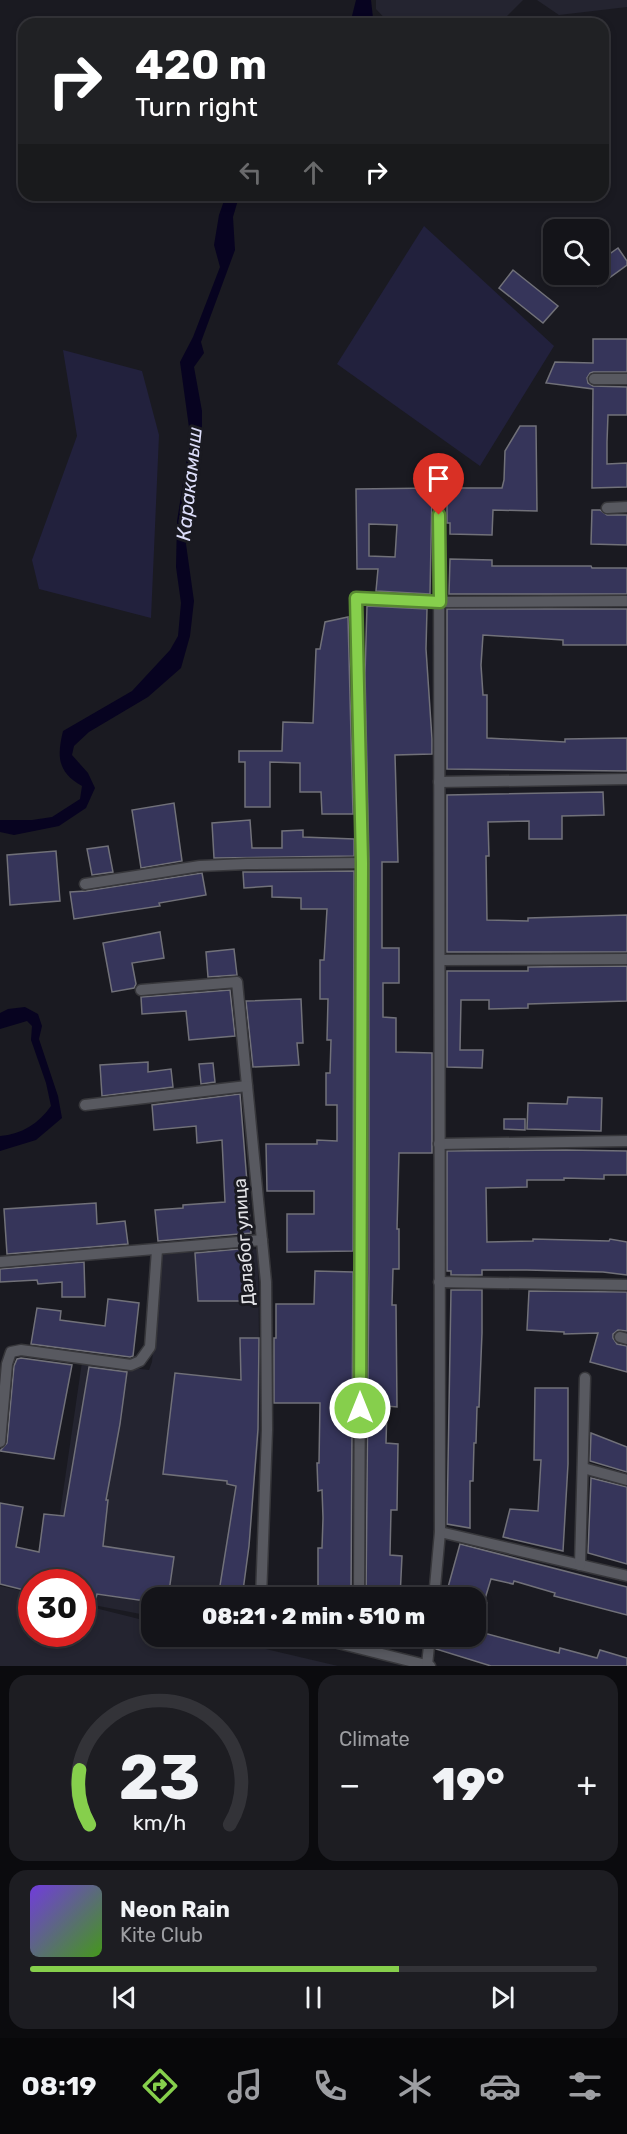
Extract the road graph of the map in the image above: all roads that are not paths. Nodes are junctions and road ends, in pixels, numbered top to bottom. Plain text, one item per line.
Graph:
1 (594, 379) dead end
2 (627, 379) edge
3 (439, 493) dead end
4 (627, 507) edge
5 (607, 508) dead end
6 (627, 601) edge
7 (440, 602) junction
8 (627, 779) edge
9 (439, 782) junction
10 (362, 863) junction
11 (85, 884) dead end
12 (627, 958) edge
13 (440, 960) junction
14 (141, 990) dead end
15 (247, 1086) junction
16 (85, 1105) dead end
17 (627, 1141) edge
18 (439, 1144) junction
19 (262, 1240) junction
20 (157, 1250) junction
21 (0, 1262) edge
22 (439, 1281) junction
23 (627, 1285) edge
24 (585, 1378) dead end
25 (0, 1442) edge
26 (583, 1468) junction
27 (627, 1480) edge
28 (440, 1532) junction
29 (580, 1565) junction
30 (627, 1576) edge
31 (261, 1587) edge
32 (359, 1587) edge
33 (435, 1587) edge
34 (373, 1647) edge
35 (429, 1647) edge
36 (428, 1666) edge

1 - 2 street
3 - 7 street
4 - 5 street
6 - 7 street
7 - 9 street
7 - 10 street
8 - 9 street
9 - 13 street
10 - 11 street
10 - 32 street
12 - 13 street
13 - 18 street
14 - 15 street, Далабог улица
15 - 16 street
15 - 19 street, Далабог улица
17 - 18 street
18 - 22 street
19 - 20 street
19 - 31 street, Далабог улица
20 - 21 street
20 - 25 street
22 - 23 street
22 - 28 street
24 - 26 street
26 - 27 street
26 - 29 street
28 - 29 street
28 - 33 street
29 - 30 street
34 - 36 street
35 - 36 street

